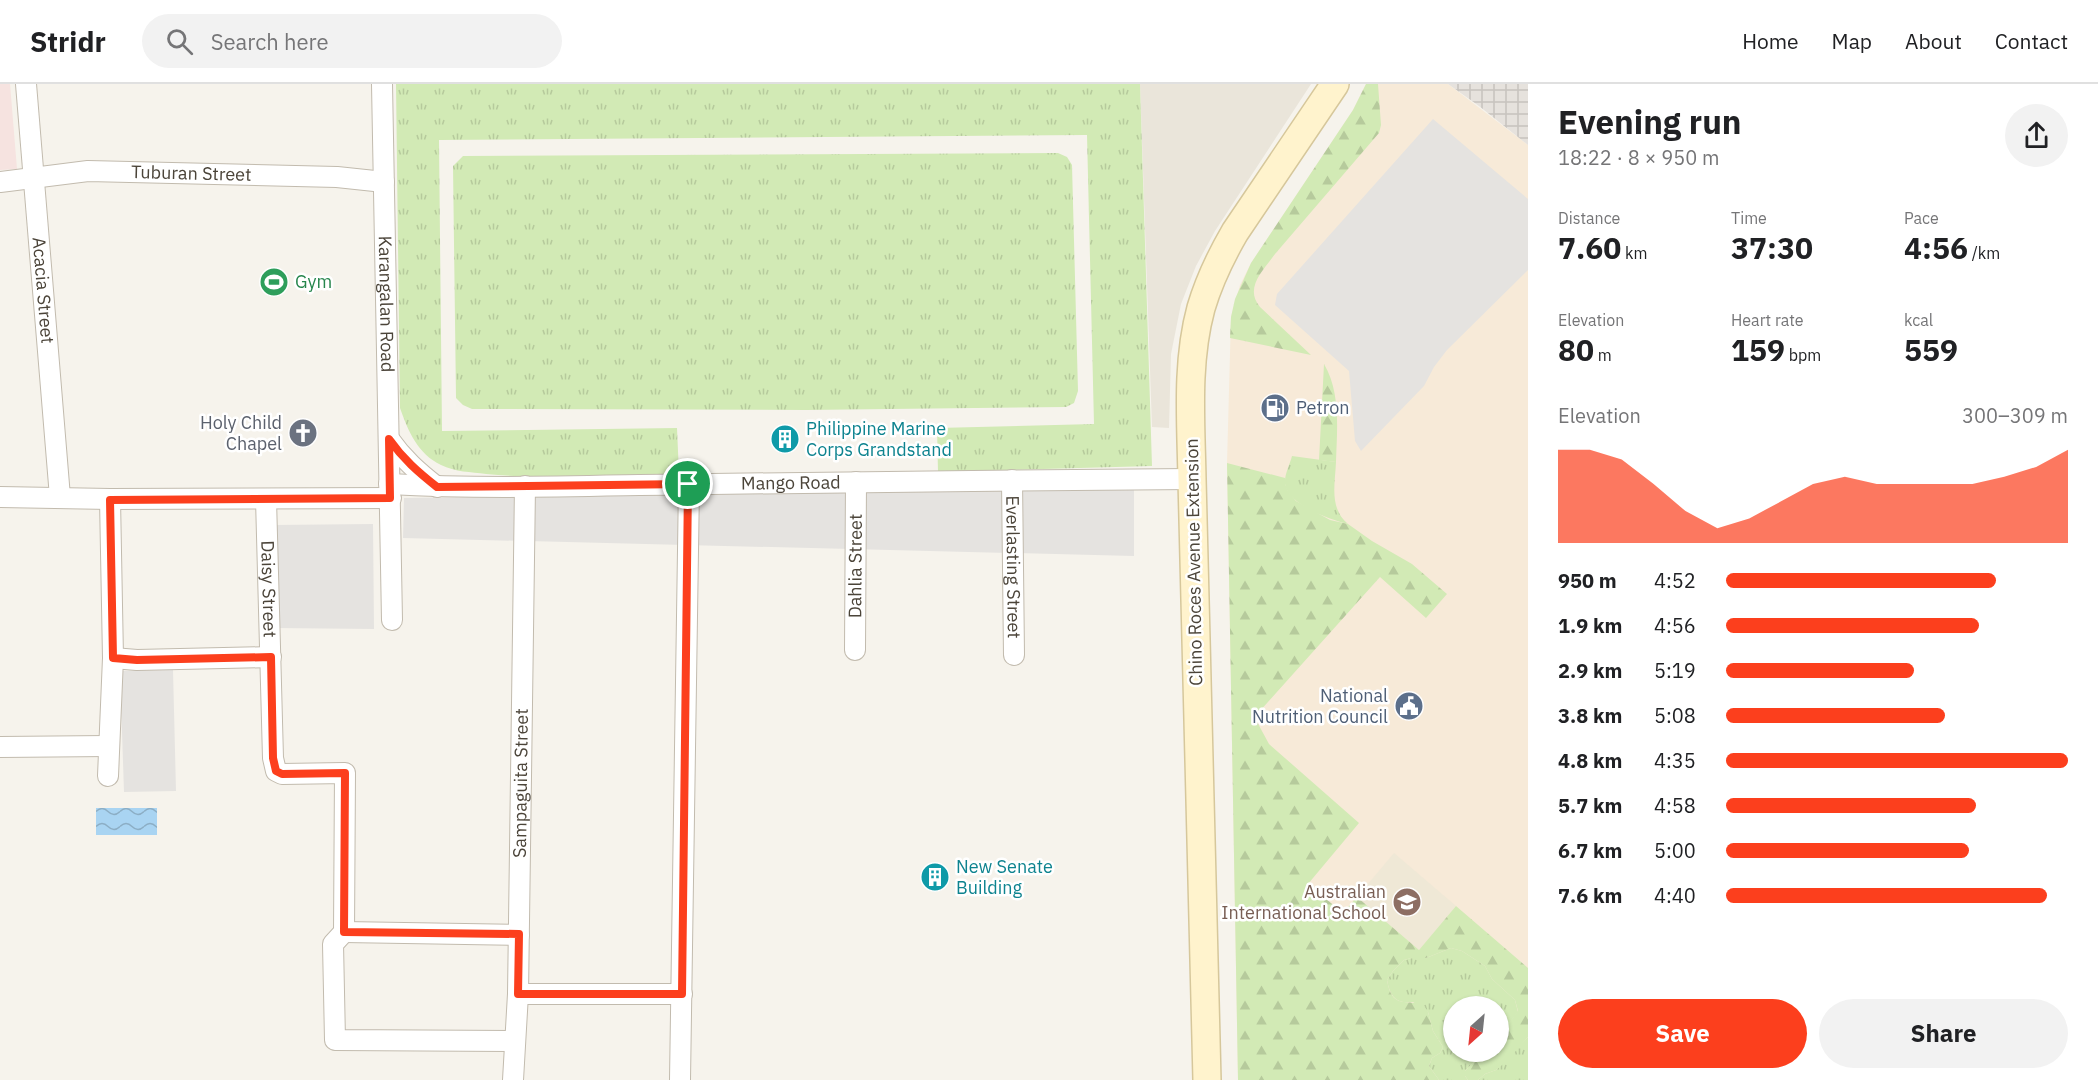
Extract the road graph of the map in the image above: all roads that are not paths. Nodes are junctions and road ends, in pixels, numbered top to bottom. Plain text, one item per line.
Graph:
1 (26, 84) edge
2 (382, 84) edge
3 (1335, 84) edge
4 (34, 179) junction
5 (0, 182) edge
6 (384, 182) junction
7 (389, 439) junction
8 (1192, 479) junction
9 (1012, 480) junction
10 (856, 482) junction
11 (688, 484) junction
12 (525, 486) junction
13 (437, 487) junction
14 (390, 491) junction
15 (0, 497) edge
16 (60, 497) junction
17 (266, 499) junction
18 (110, 500) junction
19 (392, 620) dead end
20 (855, 650) dead end
21 (1014, 655) dead end
22 (271, 657) junction
23 (113, 658) junction
24 (108, 746) junction
25 (0, 747) edge
26 (108, 776) dead end
27 (344, 932) junction
28 (519, 934) junction
29 (518, 994) junction
30 (682, 994) junction
31 (515, 1041) junction
32 (513, 1080) edge
33 (680, 1080) edge
34 (1207, 1080) edge

1 - 4 street, Acacia Street
2 - 6 street, Karangalan Road
3 - 8 main road, Chino Roces Avenue Extension
4 - 5 street, Tuburan Street
4 - 6 street, Tuburan Street
4 - 16 street, Acacia Street
6 - 7 street, Karangalan Road
7 - 13 street
7 - 14 street, Karangalan Road
8 - 9 street, Mango Road
8 - 34 main road, Chino Roces Avenue Extension
9 - 10 street, Mango Road
9 - 21 street, Everlasting Street
10 - 11 street, Mango Road
10 - 20 street, Dahlia Street
11 - 12 street, Mango Road
11 - 30 street
12 - 13 street, Mango Road
12 - 28 street, Sampaguita Street
13 - 14 street, Mango Road
14 - 17 street, Mango Road
14 - 19 street, Karangalan Road
15 - 16 street, Mango Road
16 - 18 street, Mango Road
17 - 18 street, Mango Road
17 - 22 street, Daisy Street
18 - 23 street
22 - 23 street
22 - 27 street, Daisy Street
23 - 24 street
24 - 25 street
24 - 26 street
27 - 28 street
27 - 31 street, Daisy Street
28 - 29 street, Sampaguita Street
29 - 30 street
29 - 31 street, Sampaguita Street
30 - 33 street
31 - 32 street, Sampaguita Street

